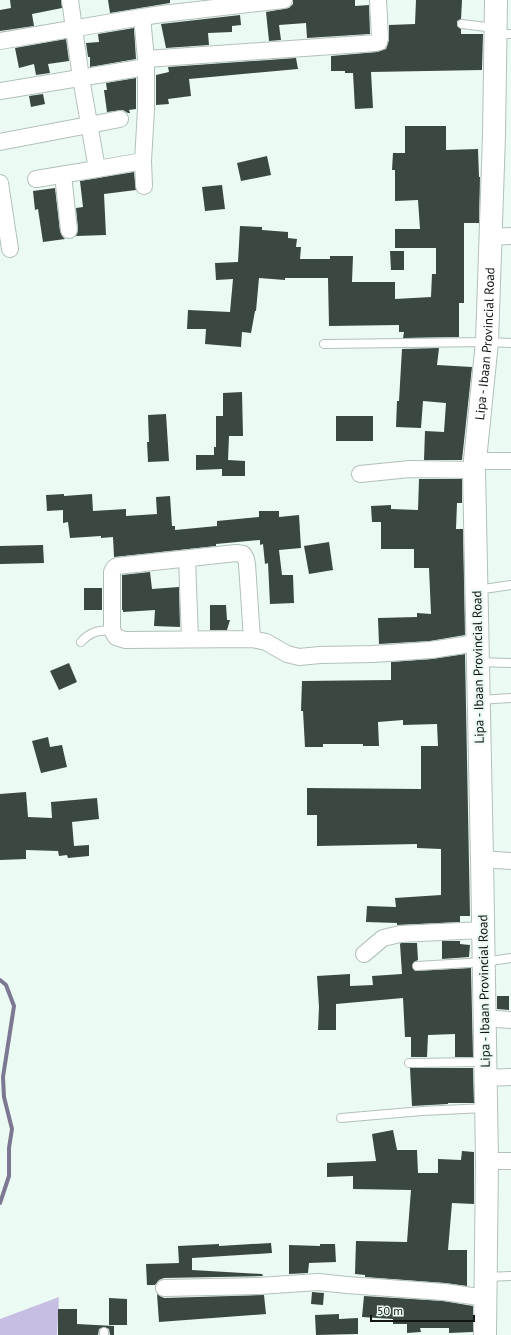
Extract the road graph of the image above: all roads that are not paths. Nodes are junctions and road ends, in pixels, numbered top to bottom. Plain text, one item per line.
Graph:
1 (70, 0) edge
2 (284, 0) edge
3 (378, 0) edge
4 (496, 0) edge
5 (161, 7) edge
6 (142, 17) junction
7 (462, 24) dead end
8 (75, 29) junction
9 (500, 32) edge
10 (0, 41) edge
11 (146, 63) junction
12 (81, 78) junction
13 (0, 91) edge
14 (120, 119) dead end
15 (90, 126) junction
16 (0, 142) edge
17 (143, 161) junction
18 (97, 169) junction
19 (63, 174) junction
20 (36, 179) dead end
21 (0, 183) edge
22 (144, 186) dead end
23 (69, 230) dead end
24 (501, 236) edge
25 (10, 249) dead end
26 (487, 342) junction
27 (511, 343) edge
28 (324, 344) dead end
29 (511, 461) edge
30 (474, 465) junction
31 (360, 474) dead end
32 (187, 560) junction
33 (511, 585) edge
34 (476, 590) junction
35 (112, 630) junction
36 (190, 639) junction
37 (252, 639) junction
38 (81, 642) dead end
39 (478, 653) junction
40 (511, 663) edge
41 (511, 698) edge
42 (479, 700) junction
43 (482, 859) junction
44 (511, 861) edge
45 (483, 930) junction
46 (364, 954) dead end
47 (511, 958) edge
48 (484, 962) junction
49 (416, 966) dead end
50 (484, 1018) junction
51 (511, 1020) edge
52 (409, 1063) dead end
53 (485, 1070) junction
54 (511, 1077) edge
55 (485, 1108) junction
56 (341, 1118) dead end
57 (487, 1161) junction
58 (511, 1161) edge
59 (511, 1276) edge
60 (486, 1287) junction
61 (164, 1288) dead end
62 (485, 1335) edge

1 - 8 street
2 - 5 street
3 - 11 street
4 - 9 main road, Lipa - Ibaan Provincial Road
5 - 6 street
6 - 8 street
6 - 11 street
7 - 9 lane
8 - 10 street
8 - 12 street
9 - 24 main road, Lipa - Ibaan Provincial Road
11 - 12 street
11 - 17 street
12 - 13 street
12 - 15 street
14 - 15 street
15 - 16 street
15 - 18 street
17 - 18 street
17 - 22 street
18 - 19 street
19 - 20 street
19 - 23 street
21 - 25 street
24 - 26 main road, Lipa - Ibaan Provincial Road
26 - 27 lane
26 - 28 lane
26 - 30 main road, Lipa - Ibaan Provincial Road
29 - 30 street
30 - 31 street
30 - 34 main road, Lipa - Ibaan Provincial Road
32 - 35 street
32 - 36 street
32 - 37 street
33 - 34 lane
34 - 39 main road, Lipa - Ibaan Provincial Road
35 - 36 street
35 - 38 lane
36 - 37 street
37 - 39 street
39 - 40 lane
39 - 42 main road, Lipa - Ibaan Provincial Road
41 - 42 lane
42 - 43 main road, Lipa - Ibaan Provincial Road
43 - 44 street
43 - 45 main road, Lipa - Ibaan Provincial Road
45 - 46 street
45 - 48 main road, Lipa - Ibaan Provincial Road
47 - 48 lane
48 - 49 lane
48 - 50 main road, Lipa - Ibaan Provincial Road
50 - 51 street
50 - 53 main road, Lipa - Ibaan Provincial Road
52 - 53 lane
53 - 54 street
53 - 55 main road, Lipa - Ibaan Provincial Road
55 - 56 lane
55 - 57 main road, Lipa - Ibaan Provincial Road
57 - 58 street
57 - 60 main road, Lipa - Ibaan Provincial Road
59 - 60 lane
60 - 61 street
60 - 62 main road, Lipa - Ibaan Provincial Road

